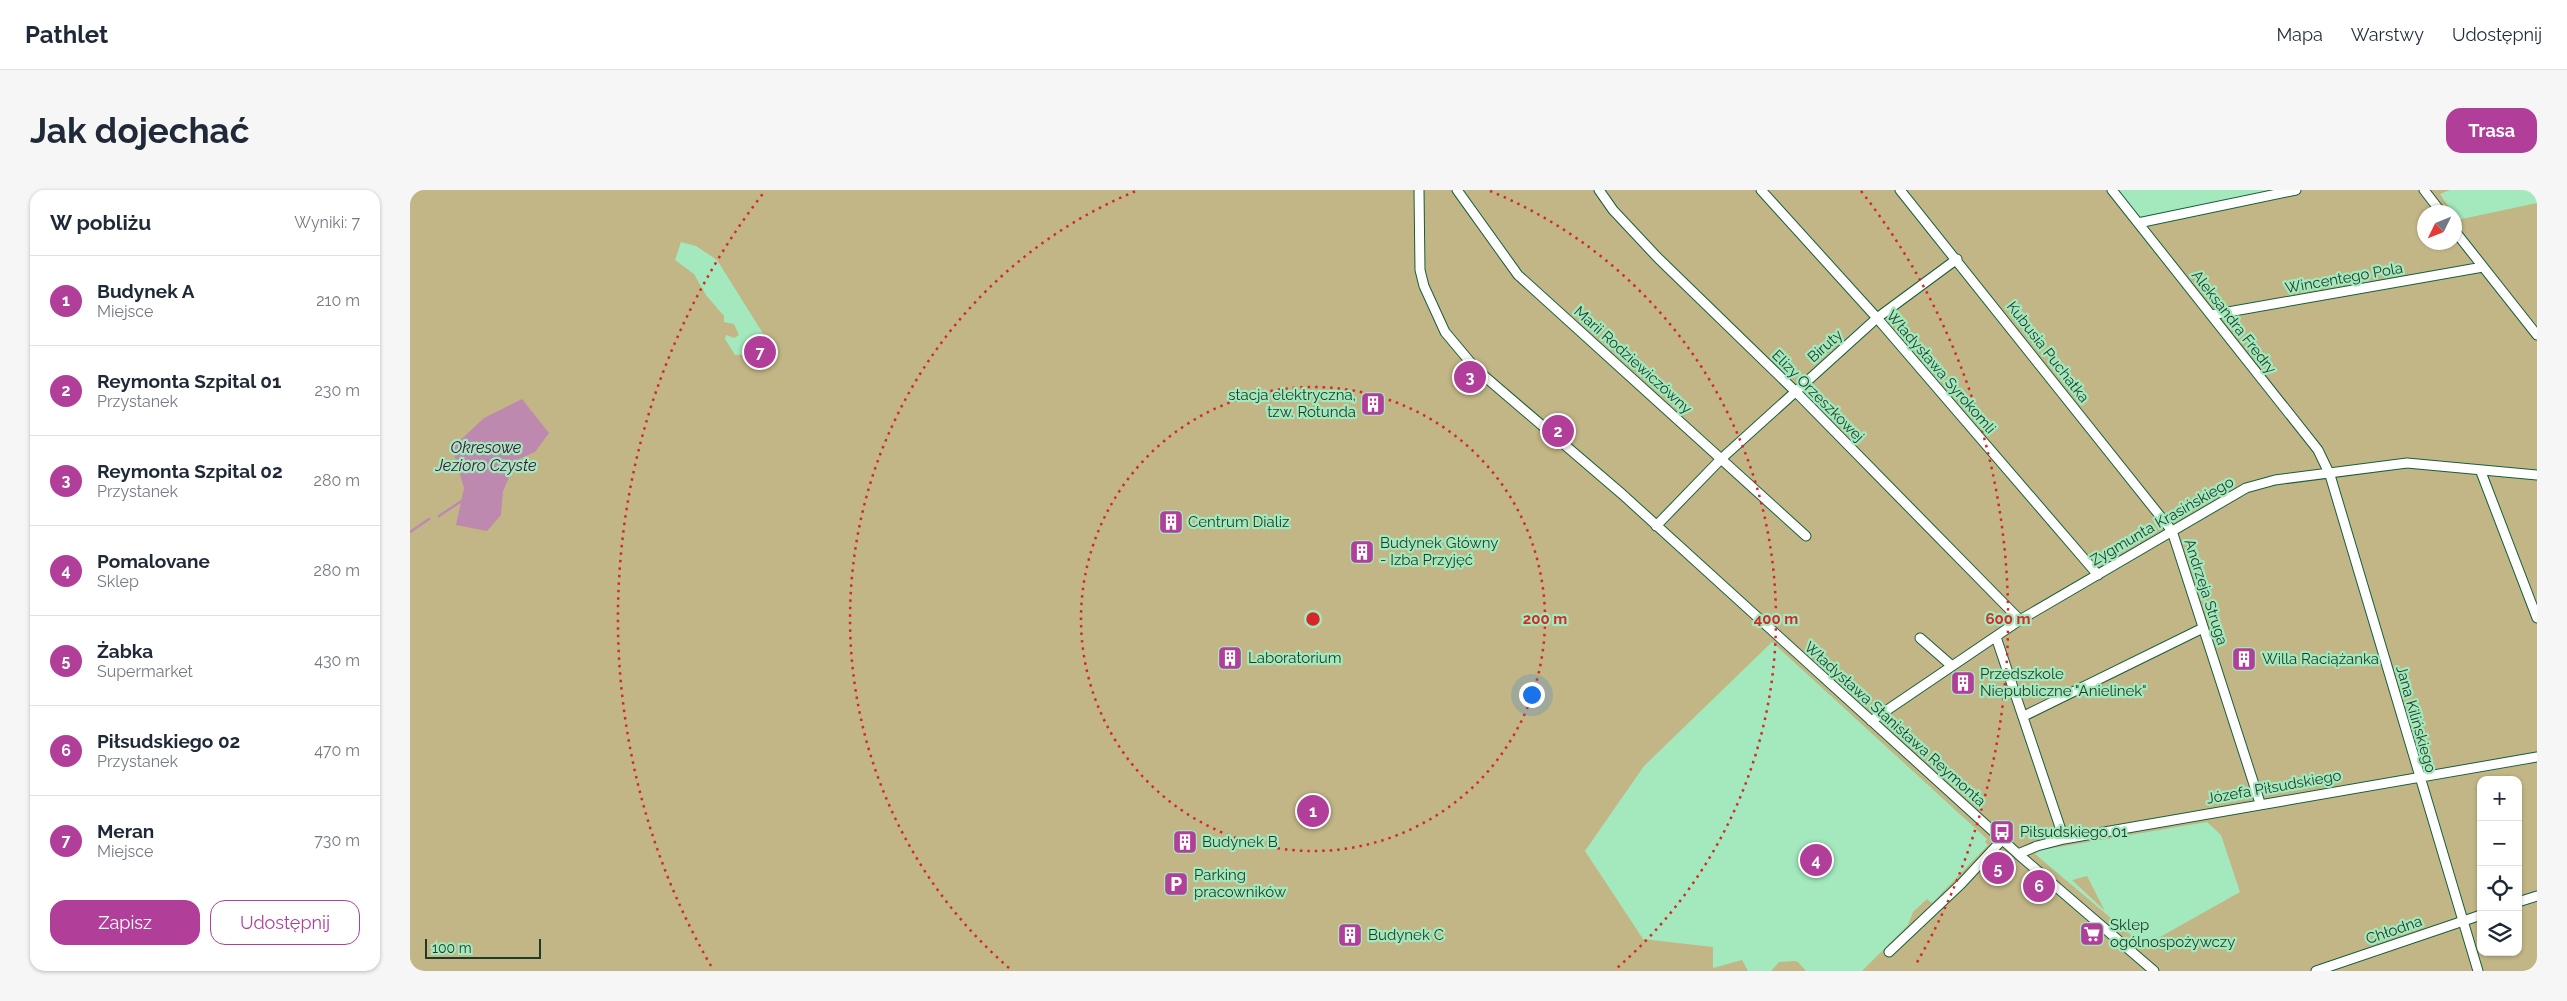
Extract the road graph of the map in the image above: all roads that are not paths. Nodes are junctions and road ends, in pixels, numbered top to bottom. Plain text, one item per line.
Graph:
1 (1419, 190) edge
2 (1457, 190) edge
3 (1599, 190) edge
4 (1761, 190) edge
5 (1900, 190) edge
6 (2112, 190) edge
7 (2296, 190) edge
8 (2424, 190) edge
9 (2436, 205) edge
10 (2138, 223) junction
11 (2462, 240) edge
12 (1957, 259) junction
13 (2483, 267) junction
14 (2211, 315) junction
15 (1877, 318) junction
16 (2537, 335) edge
17 (1795, 392) junction
18 (1722, 459) junction
19 (2481, 472) junction
20 (2330, 475) junction
21 (2537, 475) edge
22 (1656, 526) junction
23 (2172, 531) junction
24 (1806, 536) dead end
25 (2098, 575) junction
26 (2537, 618) edge
27 (2020, 620) junction
28 (2203, 628) junction
29 (1996, 637) junction
30 (1920, 638) dead end
31 (1952, 666) junction
32 (2024, 716) junction
33 (1871, 721) junction
34 (2537, 757) edge
35 (2418, 776) junction
36 (2260, 803) junction
37 (2064, 839) junction
38 (2002, 840) junction
39 (2018, 854) junction
40 (2537, 896) edge
41 (2522, 901) edge
42 (2477, 915) edge
43 (2462, 921) junction
44 (1889, 952) dead end
45 (2154, 971) edge
46 (2316, 971) edge
47 (2478, 971) edge

1 - 22 street, Władysława Stanisława Reymonta
2 - 18 street, Marii Rodziewiczówny
3 - 17 street, Elizy Orzeszkowej
4 - 15 street, Władysława Syrokomli
5 - 12 street, Kubusia Puchatka
6 - 10 street, Aleksandra Fredry
7 - 10 street
8 - 9 street
10 - 14 street, Aleksandra Fredry
11 - 13 street
12 - 15 street, Biruty
12 - 23 street, Kubusia Puchatka
13 - 14 street, Wincentego Pola
13 - 16 street
14 - 20 street, Aleksandra Fredry
15 - 17 street, Biruty
15 - 25 street, Władysława Syrokomli
17 - 18 street, Biruty
17 - 27 street, Elizy Orzeszkowej
18 - 22 street, Biruty
18 - 24 street, Marii Rodziewiczówny
19 - 20 street, Zygmunta Krasińskiego
19 - 21 street, Zygmunta Krasińskiego
19 - 26 street
20 - 23 street, Zygmunta Krasińskiego
20 - 35 street, Jana Kilińskiego
22 - 33 street, Władysława Stanisława Reymonta
23 - 25 street, Zygmunta Krasińskiego
23 - 28 street, Andrzeja Struga
25 - 27 street, Zygmunta Krasińskiego
27 - 29 street, Zygmunta Krasińskiego
28 - 32 street
28 - 36 street, Andrzeja Struga
29 - 31 street, Zygmunta Krasińskiego
29 - 32 street
30 - 31 street
31 - 33 street, Zygmunta Krasińskiego
32 - 37 street
33 - 38 street, Władysława Stanisława Reymonta
34 - 35 street, Józefa Piłsudskiego
35 - 36 street, Józefa Piłsudskiego
35 - 43 street, Jana Kilińskiego
36 - 37 street, Józefa Piłsudskiego
37 - 39 street, Józefa Piłsudskiego
38 - 39 street, Władysława Stanisława Reymonta
38 - 44 street
39 - 45 street, Władysława Stanisława Reymonta
40 - 41 street
42 - 43 street, Chłodna
43 - 46 street, Chłodna
43 - 47 street, Jana Kilińskiego

